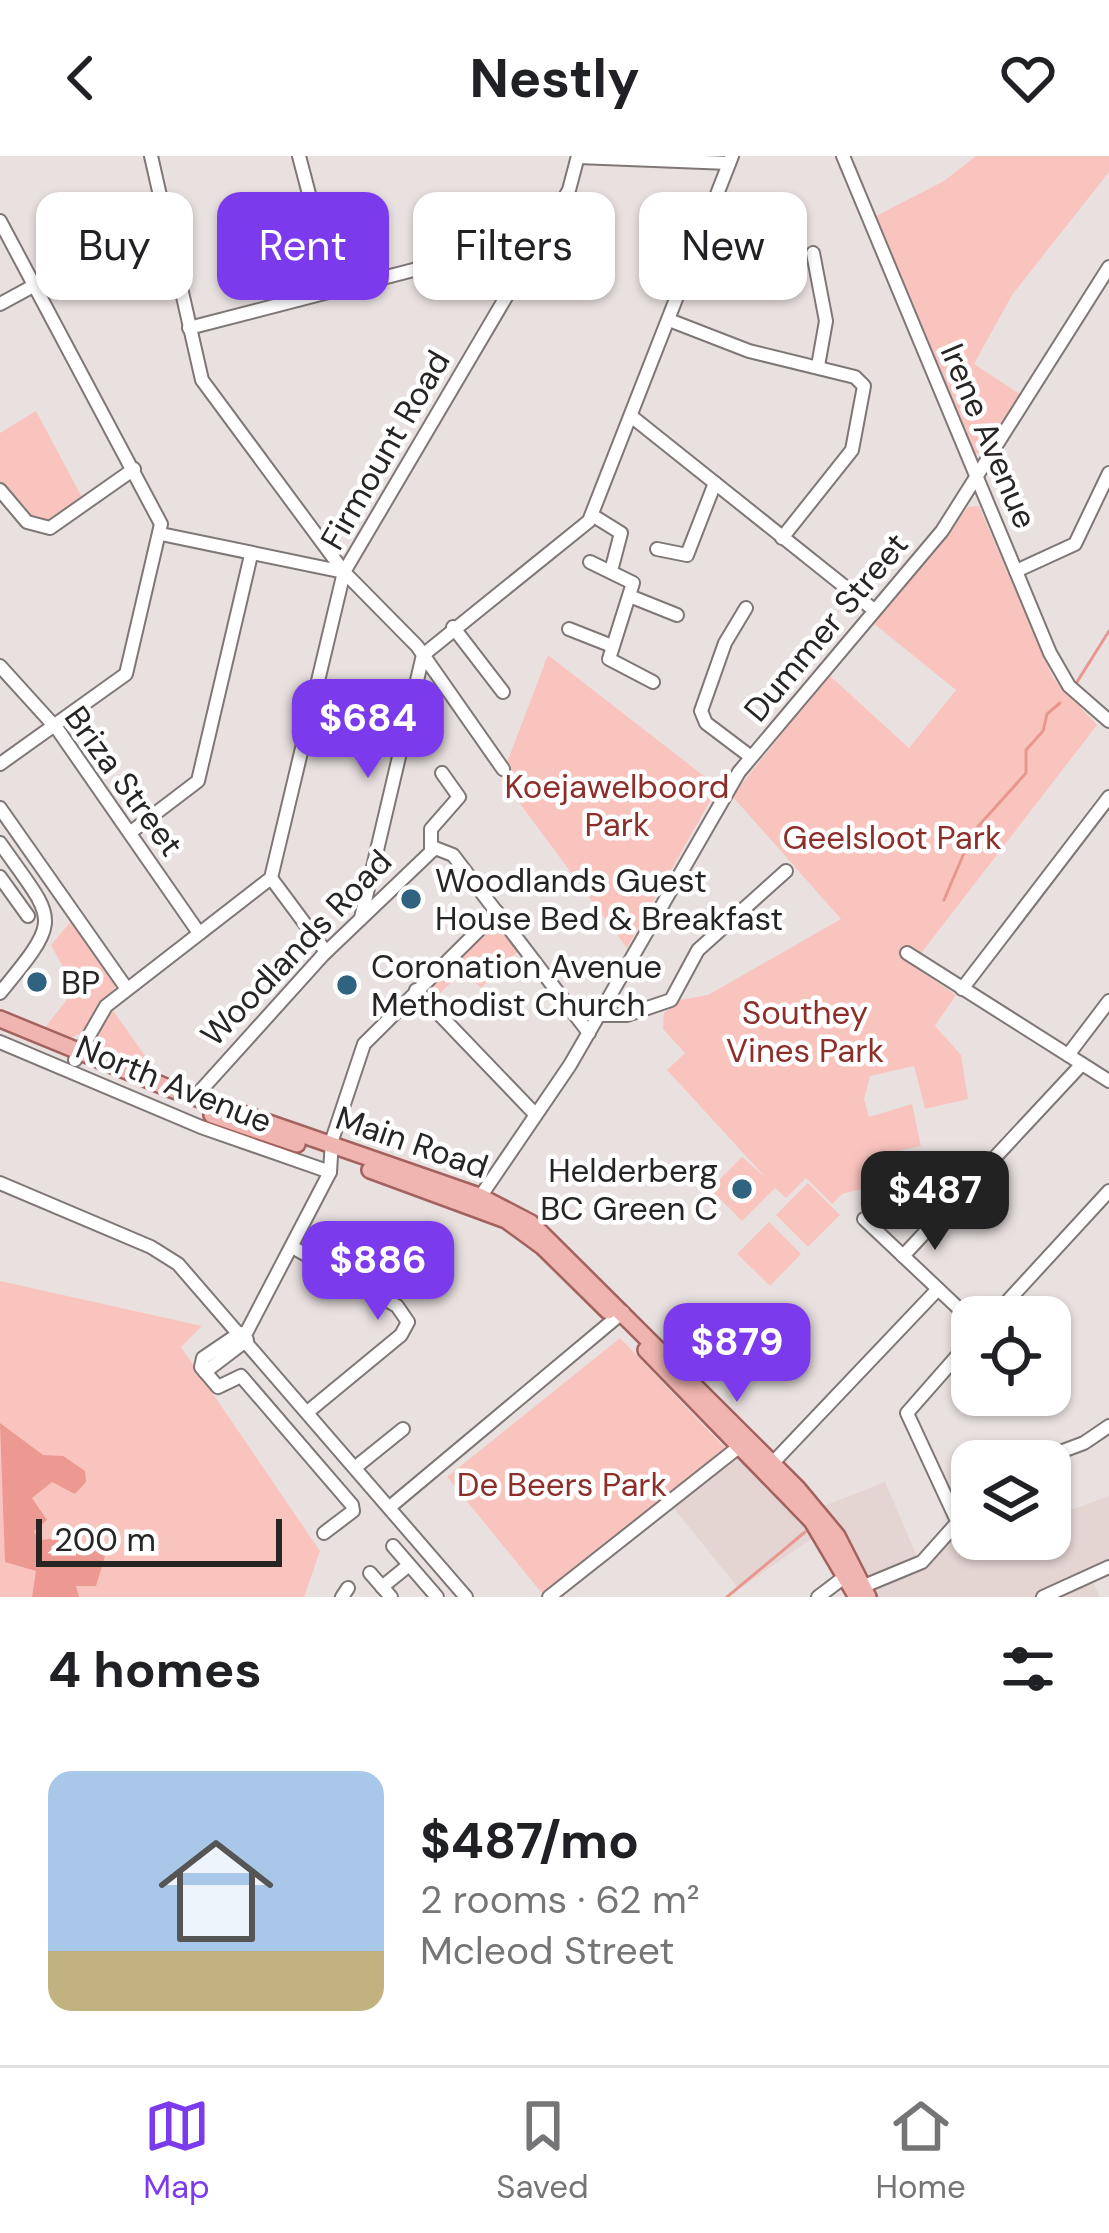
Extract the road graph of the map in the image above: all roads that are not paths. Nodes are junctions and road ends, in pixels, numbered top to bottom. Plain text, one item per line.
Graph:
1 (151, 156) edge
2 (299, 156) edge
3 (578, 156) edge
4 (843, 156) edge
5 (730, 159) edge
6 (308, 192) edge
7 (567, 192) edge
8 (0, 220) edge
9 (813, 253) dead end
10 (1106, 276) edge
11 (34, 285) junction
12 (293, 300) edge
13 (504, 300) edge
14 (0, 304) edge
15 (669, 320) junction
16 (190, 328) junction
17 (818, 366) junction
18 (631, 416) junction
19 (134, 469) junction
20 (1109, 473) edge
21 (976, 476) junction
22 (715, 483) junction
23 (0, 490) edge
24 (592, 515) junction
25 (161, 534) junction
26 (782, 538) junction
27 (657, 548) dead end
28 (326, 550) junction
29 (251, 555) junction
30 (590, 562) dead end
31 (316, 570) junction
32 (611, 571) junction
33 (1016, 571) junction
34 (344, 572) junction
35 (632, 597) junction
36 (746, 608) dead end
37 (874, 610) junction
38 (677, 615) dead end
39 (454, 627) junction
40 (569, 629) dead end
41 (612, 646) junction
42 (423, 655) junction
43 (0, 666) edge
44 (653, 682) dead end
45 (503, 692) dead end
46 (1109, 721) edge
47 (53, 726) junction
48 (751, 757) junction
49 (0, 764) edge
50 (503, 769) dead end
51 (442, 772) dead end
52 (1109, 797) edge
53 (0, 808) edge
54 (131, 832) junction
55 (0, 843) edge
56 (438, 849) junction
57 (786, 871) dead end
58 (0, 877) edge
59 (271, 878) junction
60 (370, 879) junction
61 (387, 893) junction
62 (497, 913) junction
63 (28, 916) dead end
64 (361, 918) junction
65 (199, 933) junction
66 (326, 952) junction
67 (907, 953) dead end
68 (962, 988) junction
69 (127, 989) junction
70 (416, 990) junction
71 (0, 993) edge
72 (1109, 1001) edge
73 (599, 1016) junction
74 (0, 1018) edge
75 (0, 1029) edge
76 (589, 1033) junction
77 (0, 1042) edge
78 (1068, 1055) junction
79 (77, 1056) junction
80 (1082, 1064) junction
81 (1109, 1081) edge
82 (194, 1098) junction
83 (535, 1114) junction
84 (330, 1158) junction
85 (0, 1184) edge
86 (1109, 1192) edge
87 (477, 1201) junction
88 (864, 1219) dead end
89 (294, 1248) junction
90 (903, 1256) junction
91 (938, 1289) junction
92 (1012, 1296) edge
93 (951, 1301) edge
94 (620, 1316) junction
95 (244, 1337) junction
96 (951, 1362) edge
97 (310, 1410) junction
98 (1109, 1426) edge
99 (403, 1429) dead end
100 (740, 1446) junction
101 (1071, 1448) edge
102 (357, 1466) junction
103 (770, 1467) junction
104 (391, 1506) junction
105 (951, 1508) edge
106 (951, 1530) edge
107 (324, 1533) dead end
108 (393, 1546) dead end
109 (409, 1564) junction
110 (1109, 1567) edge
111 (370, 1573) dead end
112 (847, 1576) junction
113 (387, 1592) edge
114 (863, 1593) edge
115 (429, 1594) edge
116 (1059, 1594) edge
117 (466, 1597) edge
118 (549, 1597) edge
119 (818, 1597) edge
120 (1043, 1597) edge

1 - 16 street
2 - 6 street
3 - 5 street
3 - 7 street, Firmount Road
4 - 21 street, Irene Avenue
5 - 15 street
8 - 11 street
9 - 17 street
10 - 21 street, Dummer Street
11 - 14 street
11 - 19 street
12 - 16 street
13 - 34 street, Firmount Road
15 - 17 street
15 - 18 street
16 - 28 street
17 - 26 street
18 - 22 street
18 - 24 street
19 - 23 street
19 - 25 street
20 - 33 street
21 - 33 street, Irene Avenue
21 - 37 street, Dummer Street
22 - 26 street
22 - 27 street
24 - 32 street
24 - 39 street
25 - 29 street
25 - 47 street
26 - 37 street
28 - 31 street
28 - 34 street
29 - 31 street
29 - 54 street
30 - 32 street
31 - 34 street
32 - 35 street
33 - 46 street, Irene Avenue
34 - 42 street
34 - 59 street, Firmount Road
35 - 38 street
35 - 41 street
36 - 48 street
37 - 48 street, Dummer Street
39 - 42 street
39 - 45 street
40 - 41 street
41 - 44 street
42 - 50 street
42 - 60 street
43 - 47 street, Briza Street
47 - 49 street
47 - 54 street, Briza Street
48 - 73 street, Dummer Street
51 - 56 street, Woodlands Road
52 - 68 street
53 - 69 street
54 - 65 street, Briza Street
55 - 71 street
56 - 61 street, Woodlands Road
56 - 62 street
57 - 73 street
58 - 63 street
59 - 65 street
59 - 66 street
60 - 61 street
60 - 64 street
61 - 64 street, Woodlands Road
62 - 70 street
62 - 76 street
64 - 66 street, Woodlands Road
65 - 69 street
66 - 82 street, Woodlands Road
67 - 68 street
68 - 78 street
69 - 79 street
70 - 83 street
70 - 84 street
72 - 78 street
73 - 76 street, Dummer Street
74 - 79 main road, Main Road
75 - 79 main road, Main Road
76 - 83 street, Dummer Street
77 - 84 street, North Avenue
78 - 80 street
79 - 82 main road, Main Road
79 - 84 main road, Main Road
80 - 81 street
80 - 90 street
82 - 84 main road, Main Road
83 - 87 street, Dummer Street
84 - 87 main road, Main Road
84 - 89 street
85 - 95 street
86 - 92 street
87 - 94 main road, Main Road
88 - 90 street
89 - 95 street
89 - 97 street
90 - 91 street
91 - 93 street
91 - 103 street
94 - 100 main road, Main Road
94 - 103 main road, Main Road
94 - 104 street
95 - 97 street
95 - 107 street
96 - 105 street
97 - 102 street
98 - 101 street
99 - 102 street
100 - 103 main road, Main Road
100 - 118 street
102 - 104 street
103 - 112 main road, Main Road
103 - 114 main road, Main Road
104 - 117 street
106 - 114 street
108 - 109 street
109 - 113 street
109 - 115 street
110 - 116 street
111 - 113 street
112 - 114 main road, Main Road
112 - 119 street
116 - 120 street

